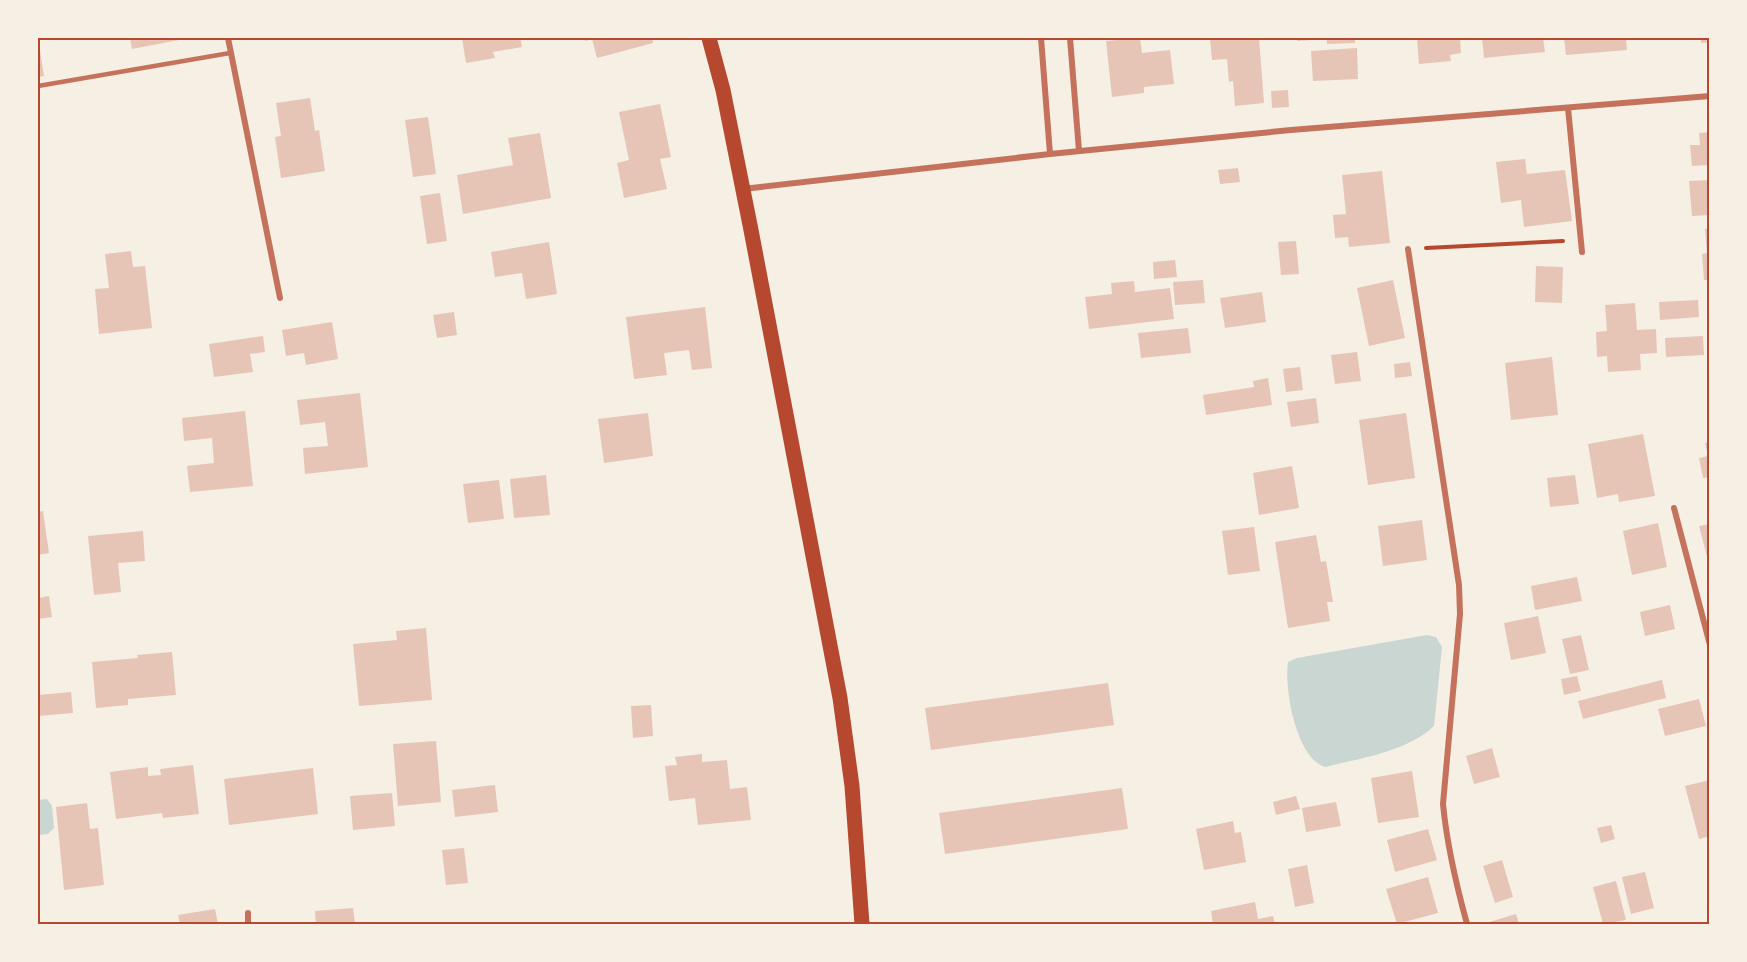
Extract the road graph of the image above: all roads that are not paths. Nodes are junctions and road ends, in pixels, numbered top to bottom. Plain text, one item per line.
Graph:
1 (228, 38) edge
2 (709, 38) edge
3 (1041, 38) edge
4 (1070, 38) edge
5 (230, 53) junction
6 (38, 87) edge
7 (1710, 96) edge
8 (1568, 108) junction
9 (1079, 152) junction
10 (1050, 154) junction
11 (742, 189) junction
12 (1408, 249) road end
13 (1582, 252) dead end
14 (279, 298) dead end
15 (1674, 508) dead end
16 (1710, 645) edge
17 (248, 913) dead end
18 (248, 924) edge
19 (862, 924) edge
20 (1467, 924) edge

1 - 5 street
2 - 11 main road
3 - 10 street
4 - 9 street
5 - 6 lane
5 - 14 street
7 - 8 street
8 - 9 street
8 - 13 street
9 - 10 street
10 - 11 street
11 - 19 main road
12 - 20 street
15 - 16 street
17 - 18 street

